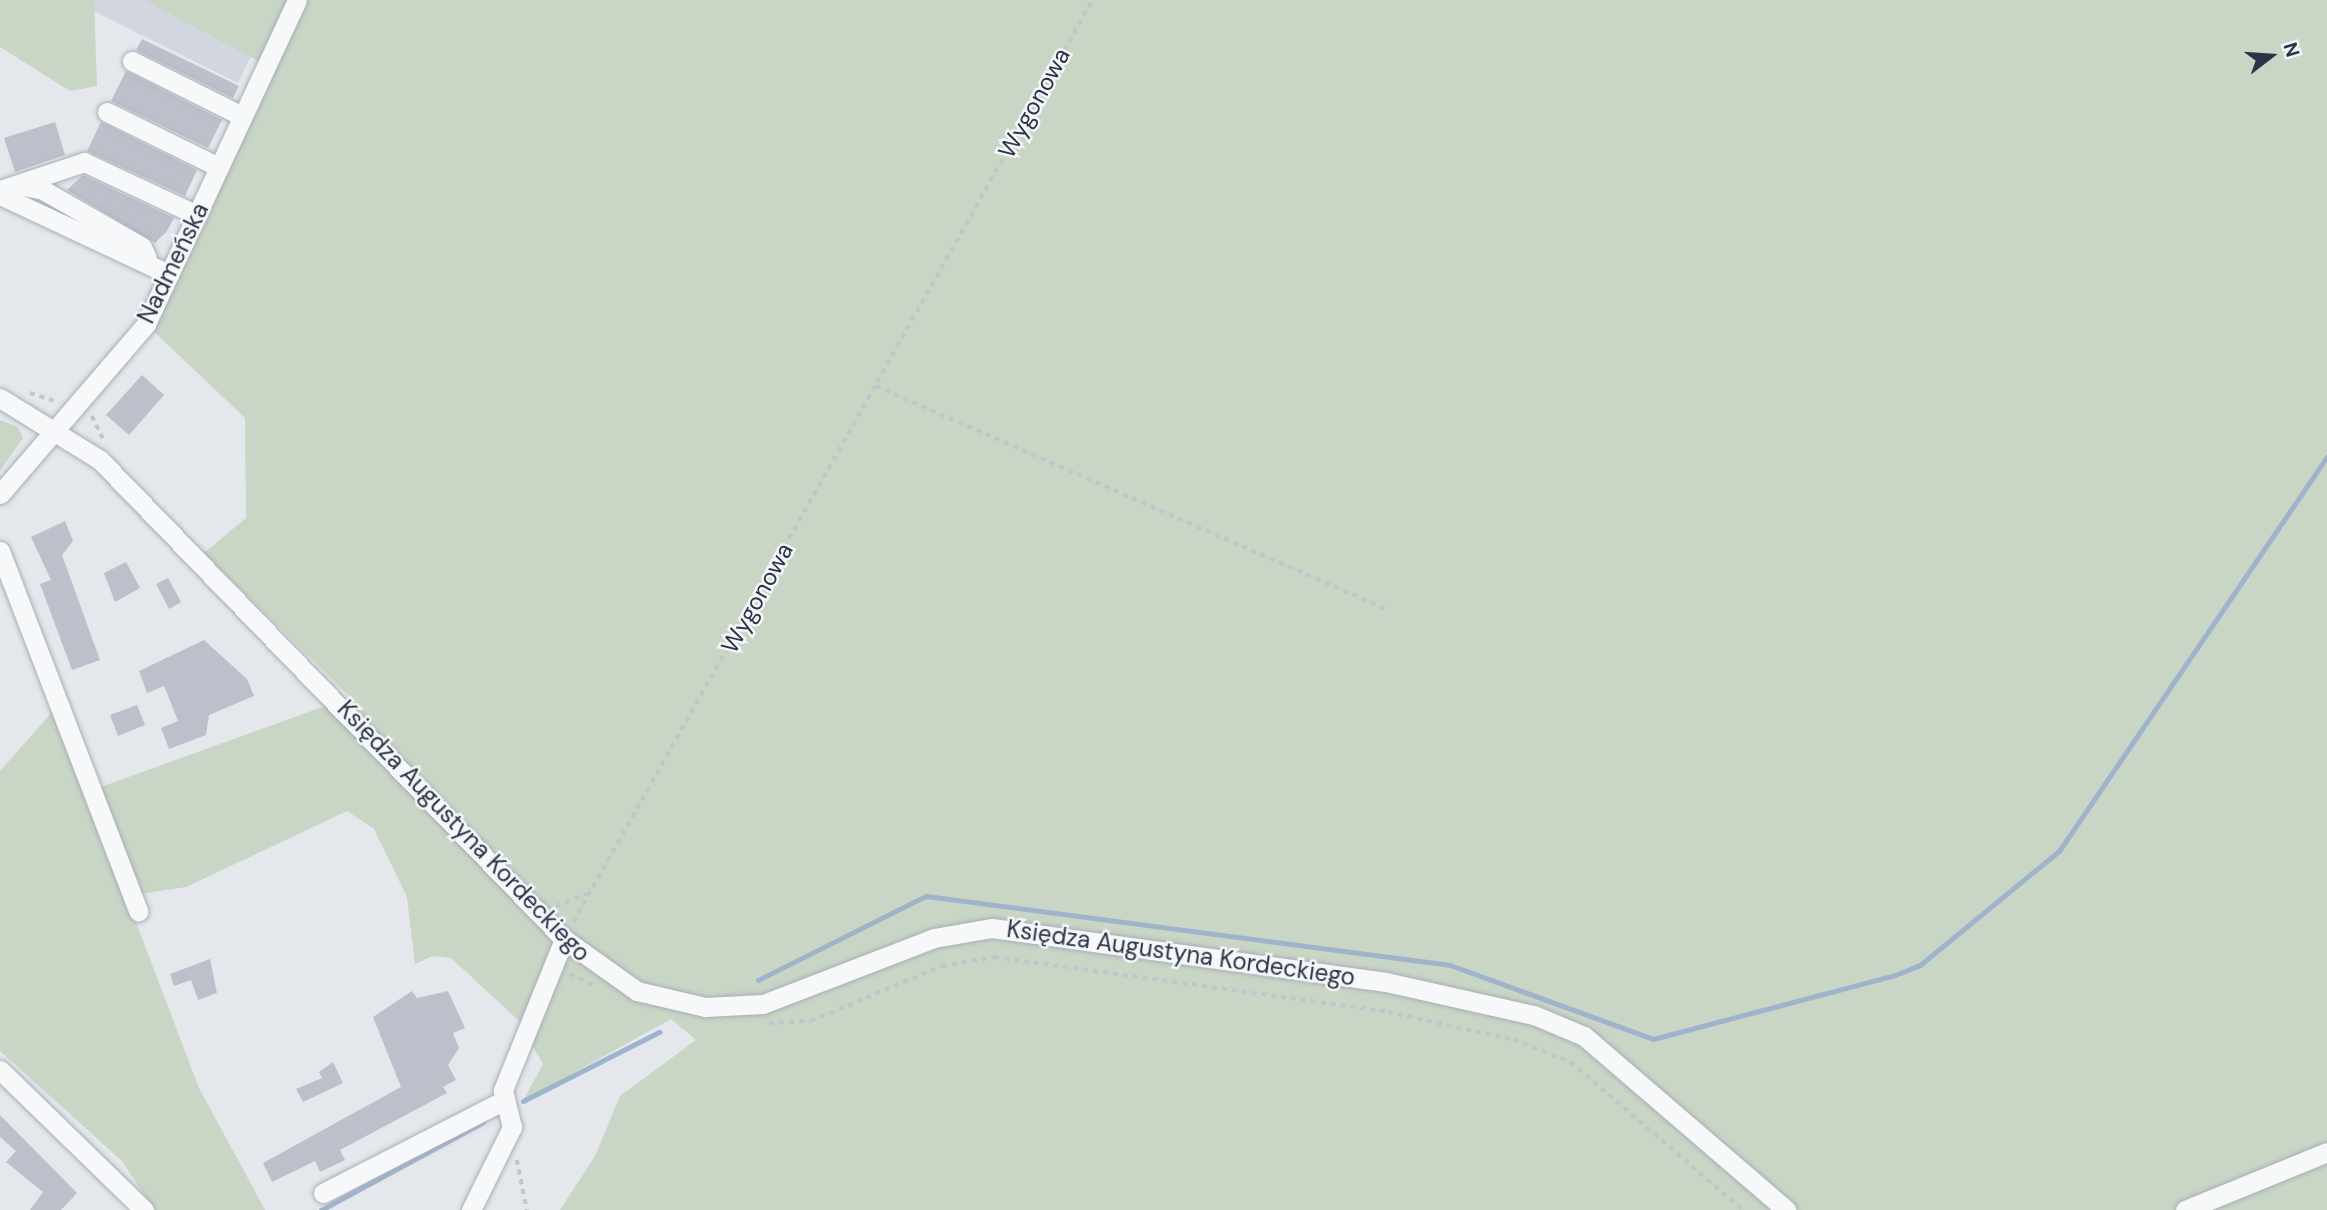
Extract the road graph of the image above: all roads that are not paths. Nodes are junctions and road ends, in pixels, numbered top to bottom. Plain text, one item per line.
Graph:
1 (297, 0) edge
2 (132, 61) dead end
3 (107, 112) dead end
4 (242, 117) junction
5 (219, 167) junction
6 (5, 190) edge
7 (197, 215) junction
8 (169, 274) junction
9 (0, 398) edge
10 (59, 430) junction
11 (0, 494) edge
12 (0, 551) edge
13 (138, 911) dead end
14 (564, 939) junction
15 (0, 1070) edge
16 (505, 1100) junction
17 (2327, 1152) edge
18 (323, 1194) dead end
19 (144, 1210) edge
20 (471, 1210) edge
21 (1786, 1210) edge
22 (2185, 1210) edge

1 - 4 street, Nadmeńska
2 - 4 street
3 - 5 street
4 - 5 street, Nadmeńska
5 - 7 street, Nadmeńska
6 - 7 street
6 - 8 street
7 - 8 street, Nadmeńska
8 - 10 street, Nadmeńska
9 - 10 street, Księdza Augustyna Kordeckiego
10 - 11 street, Nadmeńska
10 - 14 street, Księdza Augustyna Kordeckiego
12 - 13 street
14 - 16 street
14 - 21 street, Księdza Augustyna Kordeckiego
15 - 19 street
16 - 18 street
16 - 20 street
17 - 22 street

